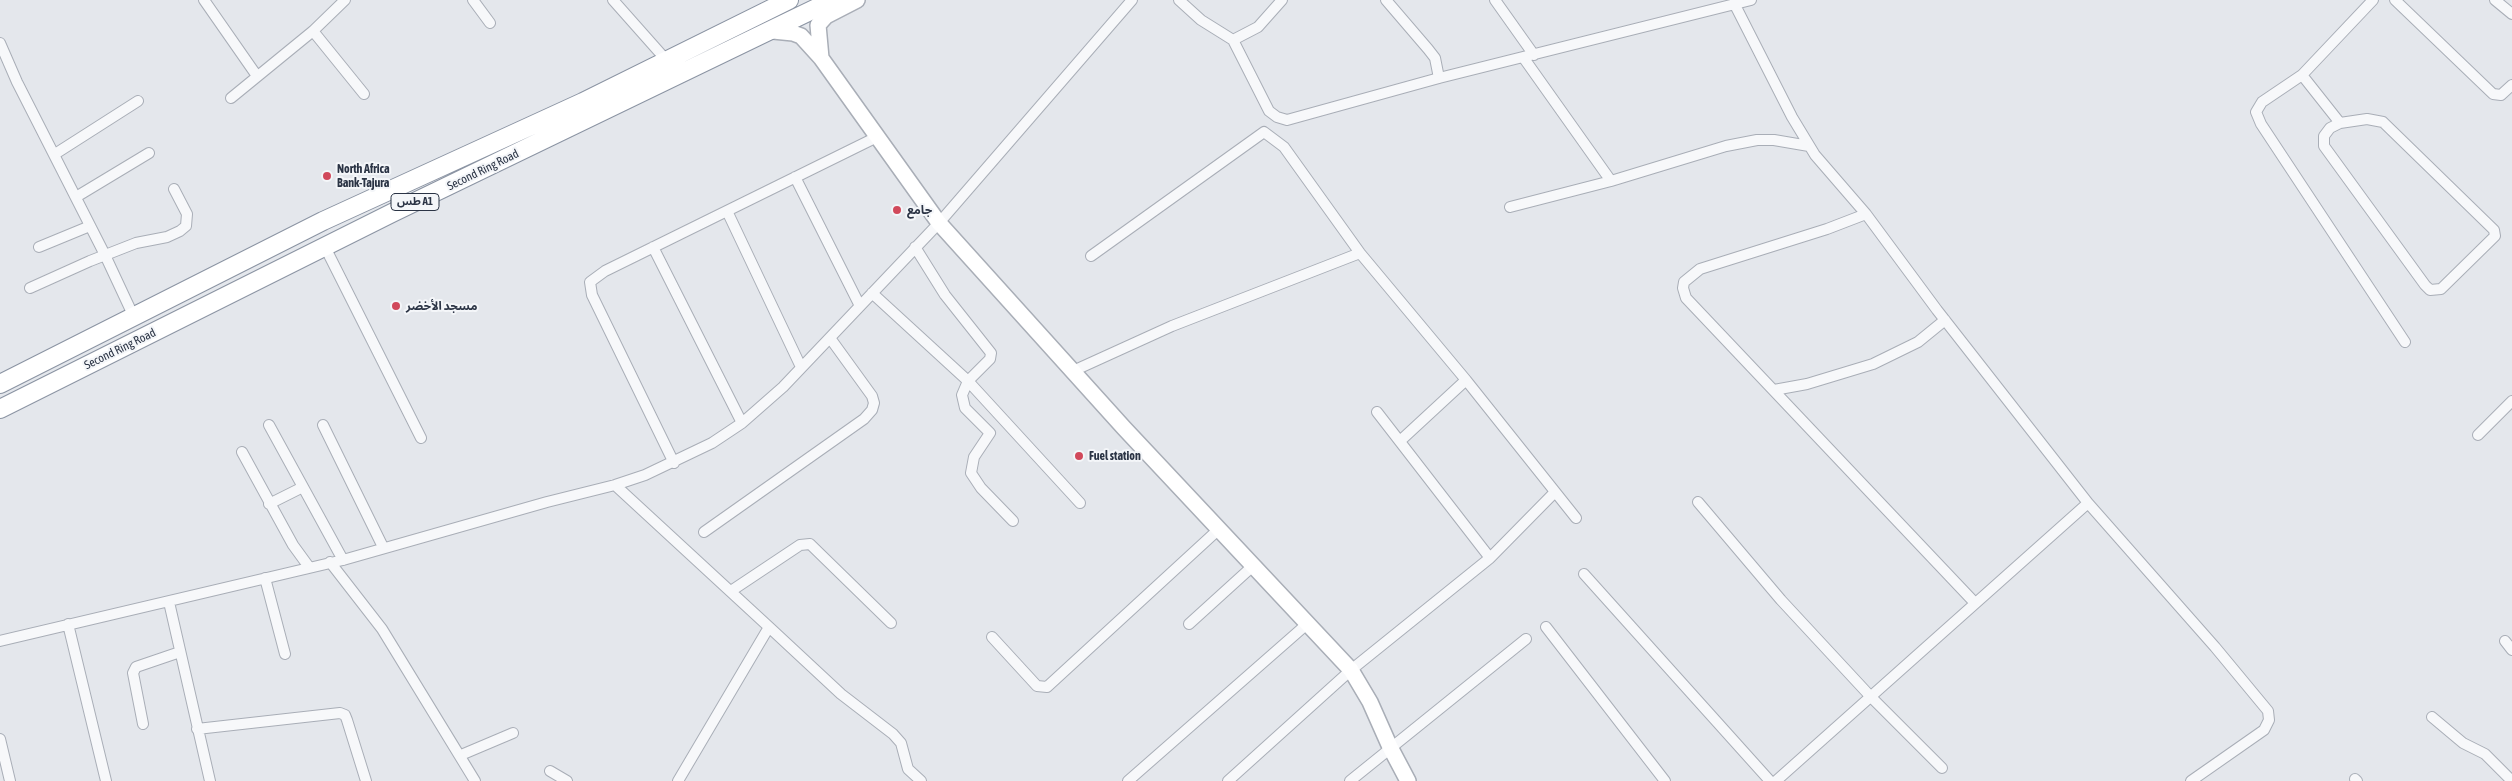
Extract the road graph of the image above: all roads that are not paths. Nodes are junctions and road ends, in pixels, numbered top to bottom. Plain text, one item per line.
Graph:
1 (204, 0) edge
2 (344, 0) edge
3 (473, 0) edge
4 (613, 0) edge
5 (789, 0) edge
6 (833, 0) edge
7 (857, 0) edge
8 (1132, 0) edge
9 (1179, 0) edge
10 (1282, 0) edge
11 (1386, 0) edge
12 (1495, 0) edge
13 (1751, 0) edge
14 (2373, 0) edge
15 (2395, 0) edge
16 (2495, 0) edge
17 (1735, 5) junction
18 (2512, 14) edge
19 (490, 23) dead end
20 (313, 30) junction
21 (773, 31) junction
22 (1233, 40) junction
23 (0, 43) edge
24 (1534, 55) junction
25 (1523, 57) junction
26 (822, 58) junction
27 (668, 62) junction
28 (2302, 75) junction
29 (257, 76) junction
30 (1439, 78) junction
31 (2512, 85) edge
32 (364, 94) dead end
33 (231, 98) dead end
34 (138, 101) dead end
35 (2340, 123) junction
36 (879, 136) junction
37 (1809, 146) junction
38 (149, 153) dead end
39 (55, 154) junction
40 (434, 170) junction
41 (795, 177) junction
42 (1610, 181) junction
43 (174, 189) dead end
44 (443, 189) junction
45 (386, 191) junction
46 (76, 197) junction
47 (1510, 207) dead end
48 (727, 211) junction
49 (392, 213) junction
50 (1866, 214) junction
51 (940, 223) junction
52 (90, 226) junction
53 (39, 247) dead end
54 (325, 247) junction
55 (653, 247) junction
56 (915, 247) junction
57 (1360, 252) junction
58 (105, 255) junction
59 (1091, 256) dead end
60 (30, 288) dead end
61 (872, 293) junction
62 (860, 306) junction
63 (133, 315) junction
64 (1945, 320) junction
65 (830, 338) junction
66 (2405, 342) dead end
67 (801, 368) junction
68 (1073, 371) junction
69 (1466, 380) junction
70 (968, 381) junction
71 (0, 384) edge
72 (1774, 390) junction
73 (2512, 401) edge
74 (0, 409) edge
75 (1377, 412) dead end
76 (742, 423) junction
77 (269, 425) dead end
78 (323, 425) dead end
79 (2478, 435) dead end
80 (421, 438) dead end
81 (1400, 441) junction
82 (242, 452) dead end
83 (674, 463) junction
84 (615, 485) junction
85 (303, 487) junction
86 (1554, 493) junction
87 (1698, 502) dead end
88 (1080, 503) dead end
89 (2088, 503) junction
90 (269, 504) junction
91 (1576, 518) dead end
92 (1013, 521) dead end
93 (1219, 529) junction
94 (704, 532) dead end
95 (383, 547) junction
96 (1490, 558) junction
97 (343, 560) junction
98 (330, 562) junction
99 (1254, 565) junction
100 (309, 567) junction
101 (1584, 574) dead end
102 (265, 578) junction
103 (730, 591) junction
104 (169, 602) junction
105 (1975, 603) junction
106 (891, 623) dead end
107 (68, 624) junction
108 (1189, 624) dead end
109 (1307, 624) junction
110 (769, 627) junction
111 (1546, 627) dead end
112 (992, 637) dead end
113 (1526, 639) dead end
114 (0, 642) edge
115 (180, 652) junction
116 (285, 654) dead end
117 (1351, 670) junction
118 (1871, 697) junction
119 (2432, 717) dead end
120 (143, 724) dead end
121 (197, 729) junction
122 (513, 733) dead end
123 (0, 739) edge
124 (1390, 747) junction
125 (461, 755) junction
126 (1942, 768) dead end
127 (550, 771) dead end
128 (10, 781) edge
129 (106, 781) edge
130 (210, 781) edge
131 (366, 781) edge
132 (475, 781) edge
133 (567, 781) edge
134 (678, 781) edge
135 (921, 781) edge
136 (1128, 781) edge
137 (1228, 781) edge
138 (1350, 781) edge
139 (1408, 781) edge
140 (1665, 781) edge
141 (1770, 781) edge
142 (1776, 781) edge
143 (2191, 781) edge
144 (2512, 781) edge

1 - 29 street
2 - 20 street
3 - 19 street
4 - 27 street
5 - 27 highway, Second Ring Road / طس A1
6 - 21 highway, Second Ring Road / طس A1
7 - 26 main road
8 - 51 street
9 - 22 street
10 - 22 street
11 - 30 street
12 - 24 street
13 - 17 street
14 - 28 street
15 - 31 street
16 - 18 street
17 - 24 street
17 - 37 street
20 - 29 street
20 - 32 street
21 - 26 main road
21 - 44 highway, Second Ring Road / طس A1
22 - 30 street
23 - 39 street
24 - 25 street
25 - 30 street
25 - 42 street
26 - 36 main road
27 - 40 highway, Second Ring Road / طس A1
28 - 35 street
28 - 66 street
29 - 33 street
34 - 39 street
35 - 35 street
36 - 41 street
36 - 51 main road
37 - 42 street
37 - 50 street
38 - 46 street
39 - 46 street
40 - 44 highway
40 - 45 highway, Second Ring Road / طس A1
41 - 48 street
41 - 62 street
42 - 47 street
43 - 58 street
44 - 49 highway, Second Ring Road / طس A1
45 - 49 highway
45 - 63 highway, Second Ring Road / طس A1
46 - 52 street
48 - 55 street
48 - 67 street
49 - 54 highway, Second Ring Road / طس A1
50 - 64 street
50 - 72 street
51 - 56 street
51 - 68 main road
52 - 53 street
52 - 58 street
54 - 74 highway, Second Ring Road / طس A1
54 - 80 street
55 - 76 street
55 - 83 street
56 - 61 street
56 - 70 street
57 - 59 street
57 - 68 street
57 - 69 street
58 - 60 street
58 - 63 street
61 - 62 street
61 - 70 street
62 - 65 street
63 - 71 highway, Second Ring Road / طس A1
64 - 72 street
64 - 89 street
65 - 67 street
65 - 94 street
67 - 76 street
68 - 93 main road
69 - 81 street
69 - 86 street
70 - 88 street
70 - 92 street
72 - 105 street
73 - 79 street
75 - 81 street
76 - 83 street
77 - 85 street
78 - 95 street
81 - 96 street
82 - 90 street
83 - 84 street
84 - 95 street
84 - 103 street
85 - 90 street
85 - 97 street
86 - 91 street
86 - 96 street
87 - 118 street
89 - 105 street
89 - 143 street
90 - 100 street
93 - 99 main road
93 - 112 street
95 - 97 street
96 - 117 street
97 - 98 street
98 - 100 street
98 - 125 street
99 - 108 street
99 - 109 main road
100 - 102 street
101 - 141 street
102 - 104 street
102 - 116 street
103 - 106 street
103 - 110 street
104 - 107 street
104 - 115 street
105 - 118 street
107 - 114 street
107 - 129 street
109 - 117 main road
109 - 136 street
110 - 134 street
110 - 135 street
111 - 140 street
113 - 124 street
115 - 120 street
115 - 121 street
117 - 124 main road
117 - 137 street
118 - 126 street
118 - 142 street
119 - 144 street
121 - 130 street
121 - 131 street
122 - 125 street
123 - 128 street
124 - 138 street
124 - 139 main road
125 - 132 street
127 - 133 street

